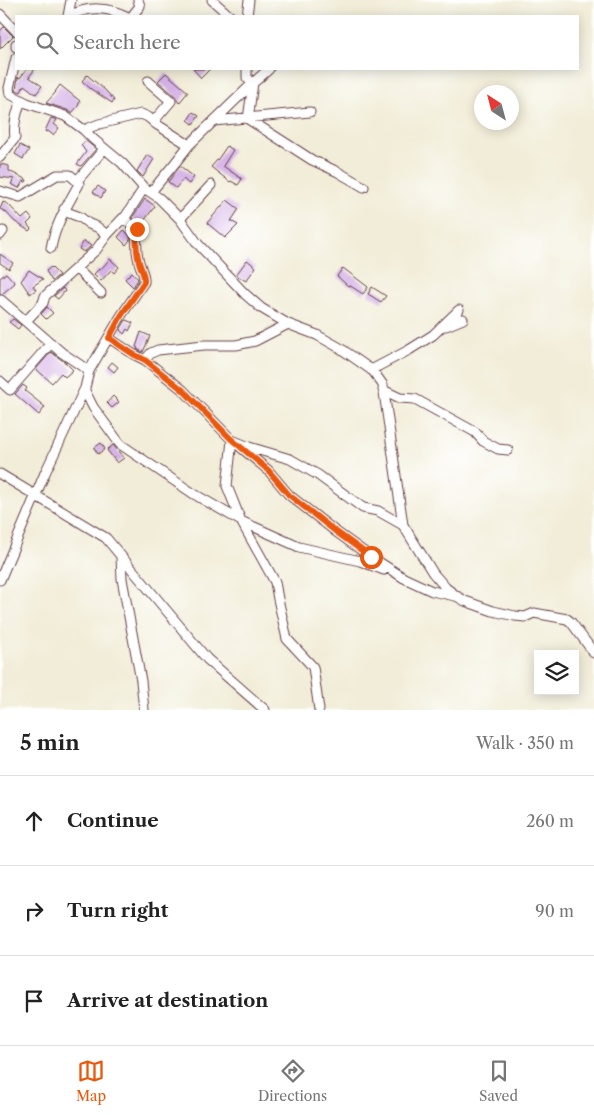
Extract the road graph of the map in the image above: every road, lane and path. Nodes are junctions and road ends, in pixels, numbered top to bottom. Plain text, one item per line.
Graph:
1 (71, 0) edge
2 (138, 0) edge
3 (212, 0) edge
4 (249, 0) edge
5 (0, 14) edge
6 (69, 15) edge
7 (71, 15) edge
8 (123, 15) edge
9 (133, 15) edge
10 (229, 15) edge
11 (247, 15) edge
12 (15, 31) edge
13 (15, 62) edge
14 (247, 70) edge
15 (268, 70) edge
16 (148, 81) dead end
17 (253, 83) junction
18 (22, 100) junction
19 (310, 112) dead end
20 (248, 119) junction
21 (154, 121) junction
22 (214, 121) junction
23 (84, 130) junction
24 (189, 145) junction
25 (104, 148) junction
26 (0, 156) edge
27 (77, 181) junction
28 (211, 185) dead end
29 (364, 187) dead end
30 (148, 190) junction
31 (0, 192) edge
32 (64, 210) junction
33 (124, 219) junction
34 (180, 220) junction
35 (107, 234) junction
36 (51, 248) dead end
37 (76, 268) junction
38 (101, 293) dead end
39 (1, 300) edge
40 (459, 310) dead end
41 (463, 319) dead end
42 (26, 321) junction
43 (288, 324) junction
44 (441, 327) junction
45 (109, 338) junction
46 (51, 343) junction
47 (145, 360) junction
48 (89, 370) junction
49 (371, 370) junction
50 (0, 381) edge
51 (85, 388) junction
52 (383, 390) junction
53 (232, 440) junction
54 (508, 450) dead end
55 (0, 474) edge
56 (36, 496) junction
57 (242, 521) junction
58 (403, 525) junction
59 (121, 558) junction
60 (400, 575) junction
61 (0, 580) edge
62 (458, 597) junction
63 (594, 653) edge
64 (144, 710) edge
65 (265, 710) edge
66 (319, 710) edge

1 - 6 street
2 - 9 street
3 - 10 street
4 - 11 street
5 - 12 street
7 - 8 street
13 - 18 street
14 - 17 street
15 - 17 street
16 - 21 street
17 - 20 street
17 - 22 street
18 - 23 street
18 - 26 street
19 - 20 street
20 - 22 street
20 - 29 street
21 - 23 street
21 - 24 street
22 - 24 street
23 - 25 street
24 - 30 street
25 - 27 street
25 - 30 street
27 - 31 street
27 - 32 street
28 - 34 street
30 - 33 street
30 - 34 street
32 - 35 street
32 - 36 street
33 - 35 street
33 - 45 street
34 - 43 street
35 - 37 street
37 - 38 street
37 - 42 street
39 - 42 street
40 - 44 street
41 - 44 street
42 - 46 street
43 - 47 street
43 - 49 street
44 - 49 street
45 - 47 street
45 - 48 street
46 - 48 street
46 - 50 street
47 - 53 street
48 - 51 street
49 - 52 street
51 - 56 street
51 - 57 street
52 - 54 street
52 - 58 street
53 - 57 street
53 - 58 street
53 - 60 street
55 - 56 street
56 - 59 street
56 - 61 street
57 - 60 street
57 - 66 street
58 - 62 street
59 - 64 street
59 - 65 street
60 - 62 street
62 - 63 street

